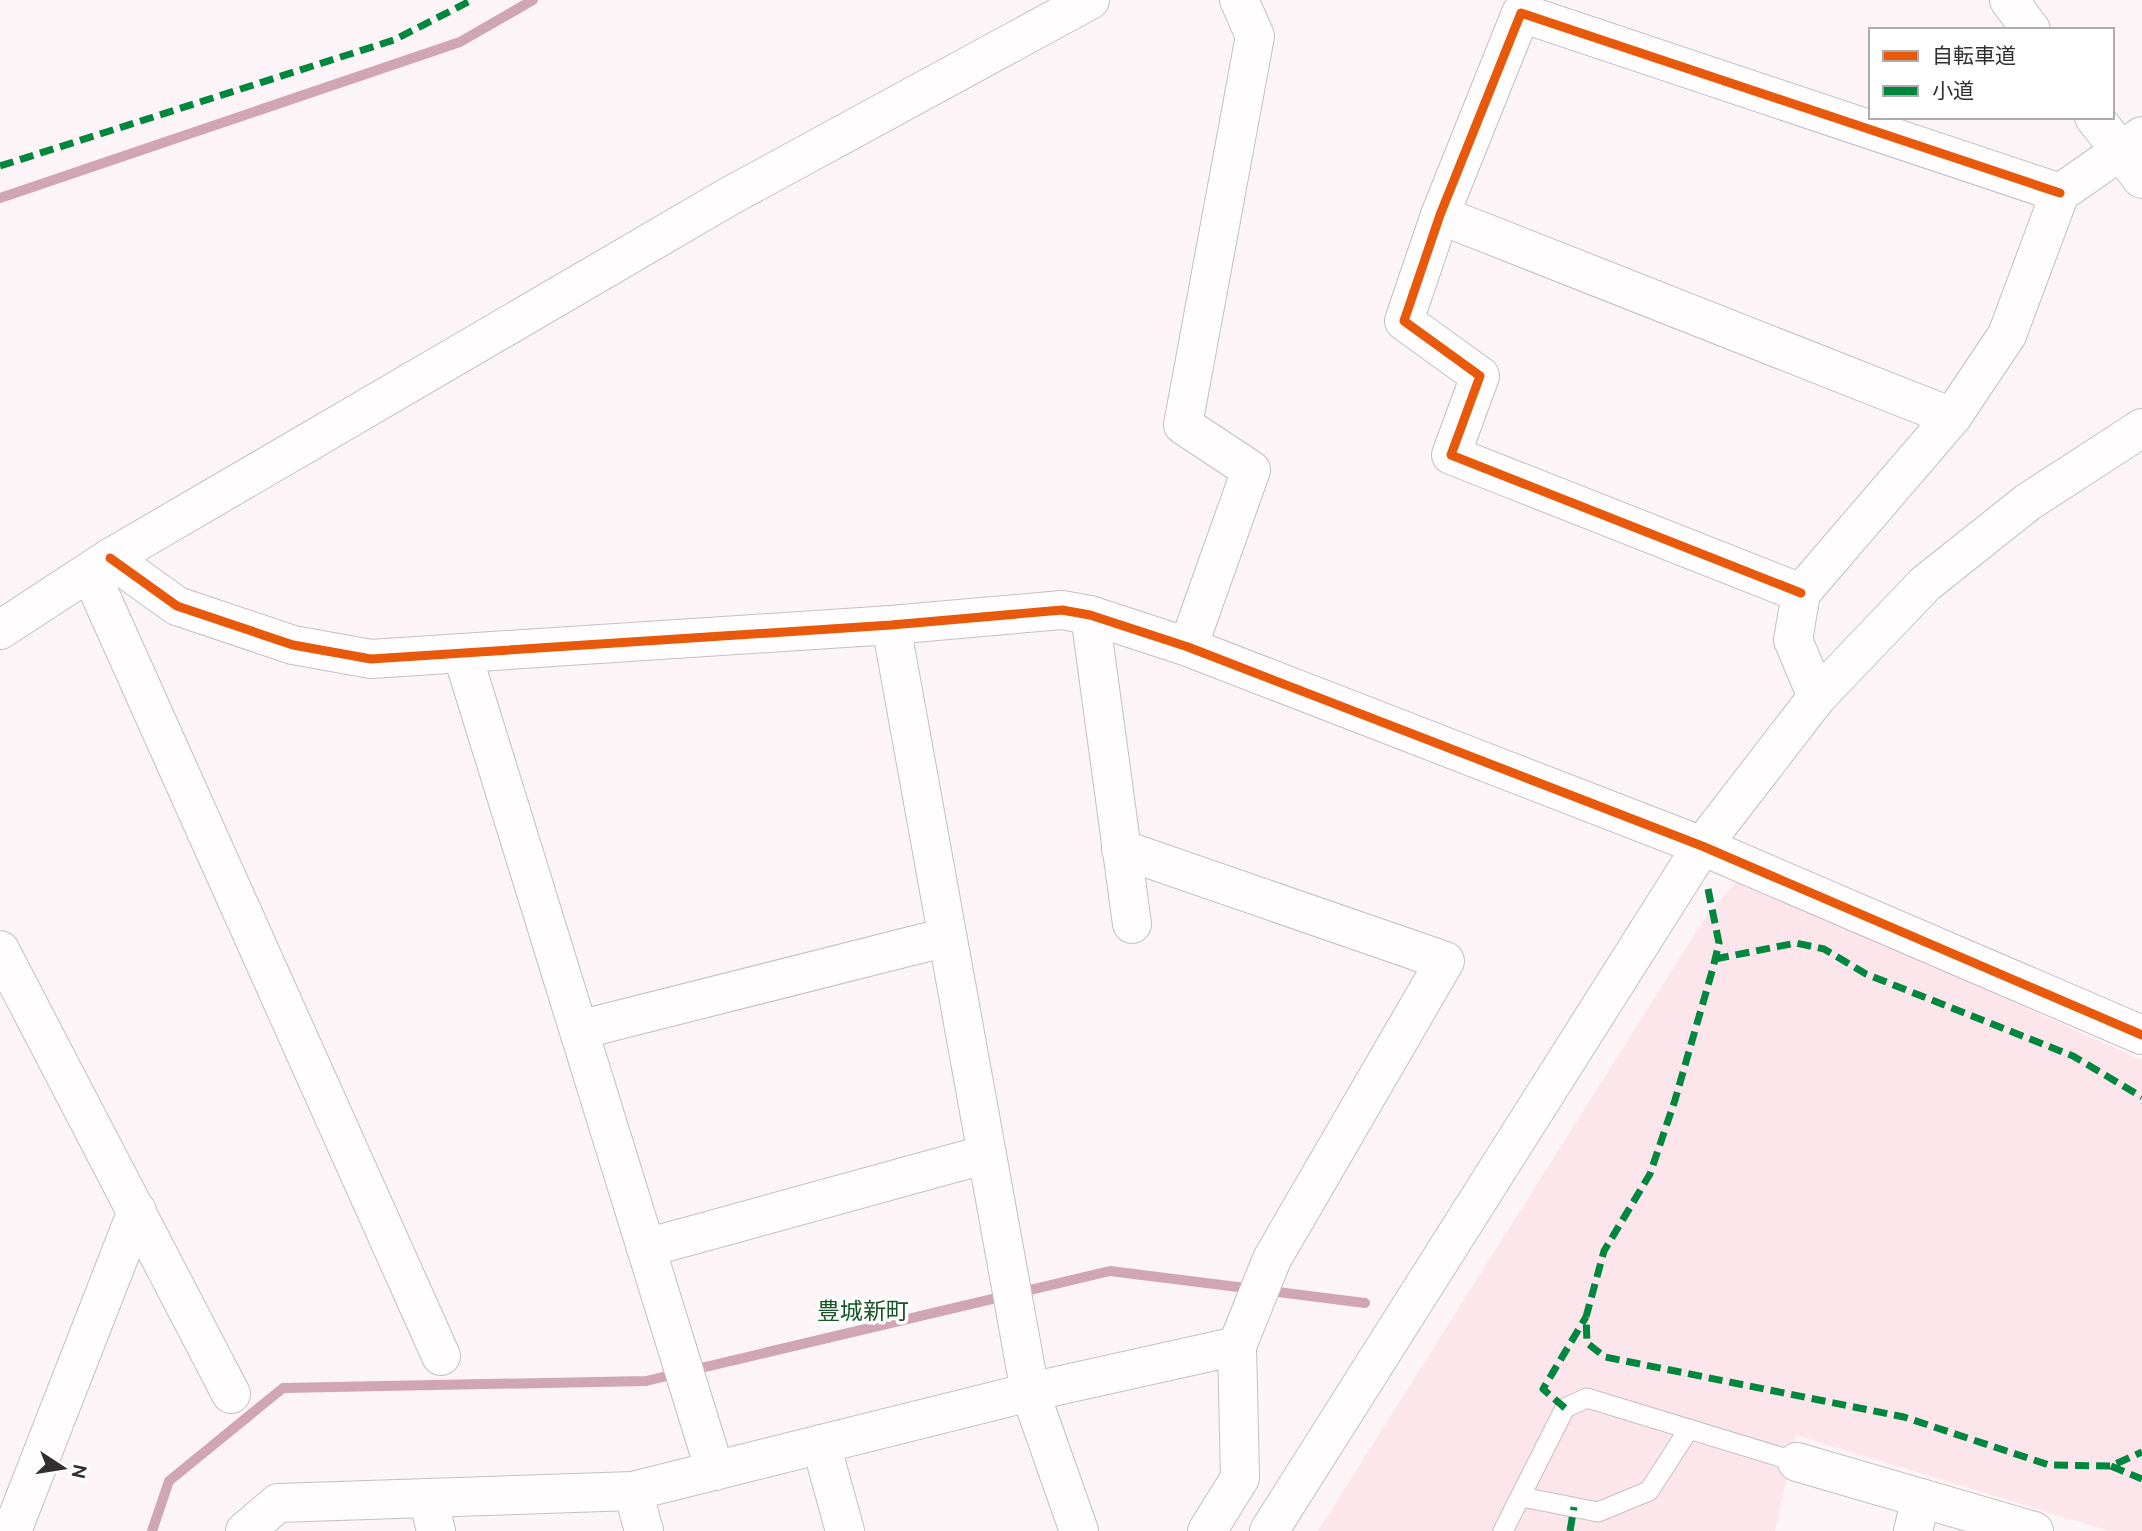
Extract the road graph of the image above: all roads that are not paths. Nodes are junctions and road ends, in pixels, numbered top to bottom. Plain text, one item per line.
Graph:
1 (1090, 0) edge
2 (1239, 0) edge
3 (2009, 0) edge
4 (2030, 28) edge
5 (2096, 119) edge
6 (2134, 155) edge
7 (2060, 193) junction
8 (1440, 215) junction
9 (1952, 417) junction
10 (2142, 428) edge
11 (100, 565) junction
12 (1801, 593) junction
13 (1090, 615) junction
14 (2, 625) edge
15 (891, 625) junction
16 (1188, 647) junction
17 (462, 653) junction
18 (1817, 697) junction
19 (1702, 846) junction
20 (1121, 849) junction
21 (1132, 924) dead end
22 (947, 937) junction
23 (5, 973) edge
24 (579, 1030) junction
25 (2142, 1035) edge
26 (987, 1154) junction
27 (137, 1211) junction
28 (646, 1248) junction
29 (1237, 1346) junction
30 (441, 1356) dead end
31 (1030, 1392) junction
32 (231, 1394) dead end
33 (1689, 1429) junction
34 (821, 1444) junction
35 (1797, 1462) joint
36 (715, 1471) junction
37 (633, 1491) junction
38 (1522, 1497) junction
39 (432, 1515) edge
40 (1917, 1515) edge
41 (12, 1531) edge
42 (245, 1531) edge
43 (643, 1531) edge
44 (845, 1531) edge
45 (1079, 1531) edge
46 (1207, 1531) edge
47 (1269, 1531) edge
48 (1503, 1531) edge
49 (2034, 1531) edge

1 - 11 street
2 - 16 street
3 - 4 street
5 - 6 street
6 - 7 street
7 - 8 street
7 - 9 street
8 - 9 street
8 - 12 street
9 - 12 street
10 - 18 street
11 - 14 street
11 - 17 street
11 - 30 street
12 - 18 street
13 - 15 street
13 - 16 street
13 - 20 street
15 - 17 street
15 - 22 street
16 - 19 street
17 - 24 street
18 - 19 street
19 - 25 street
19 - 47 street
20 - 21 street
20 - 29 street
22 - 24 street
22 - 26 street
23 - 27 street
24 - 28 street
26 - 28 street
26 - 31 street
27 - 32 street
27 - 41 street
28 - 36 street
29 - 31 street
29 - 46 street
31 - 34 street
31 - 45 street
33 - 35 lane
33 - 38 lane
33 - 38 lane
34 - 36 street
34 - 44 street
35 - 40 street
36 - 37 street
37 - 39 street
37 - 43 street
38 - 48 lane
39 - 42 street
40 - 49 street

